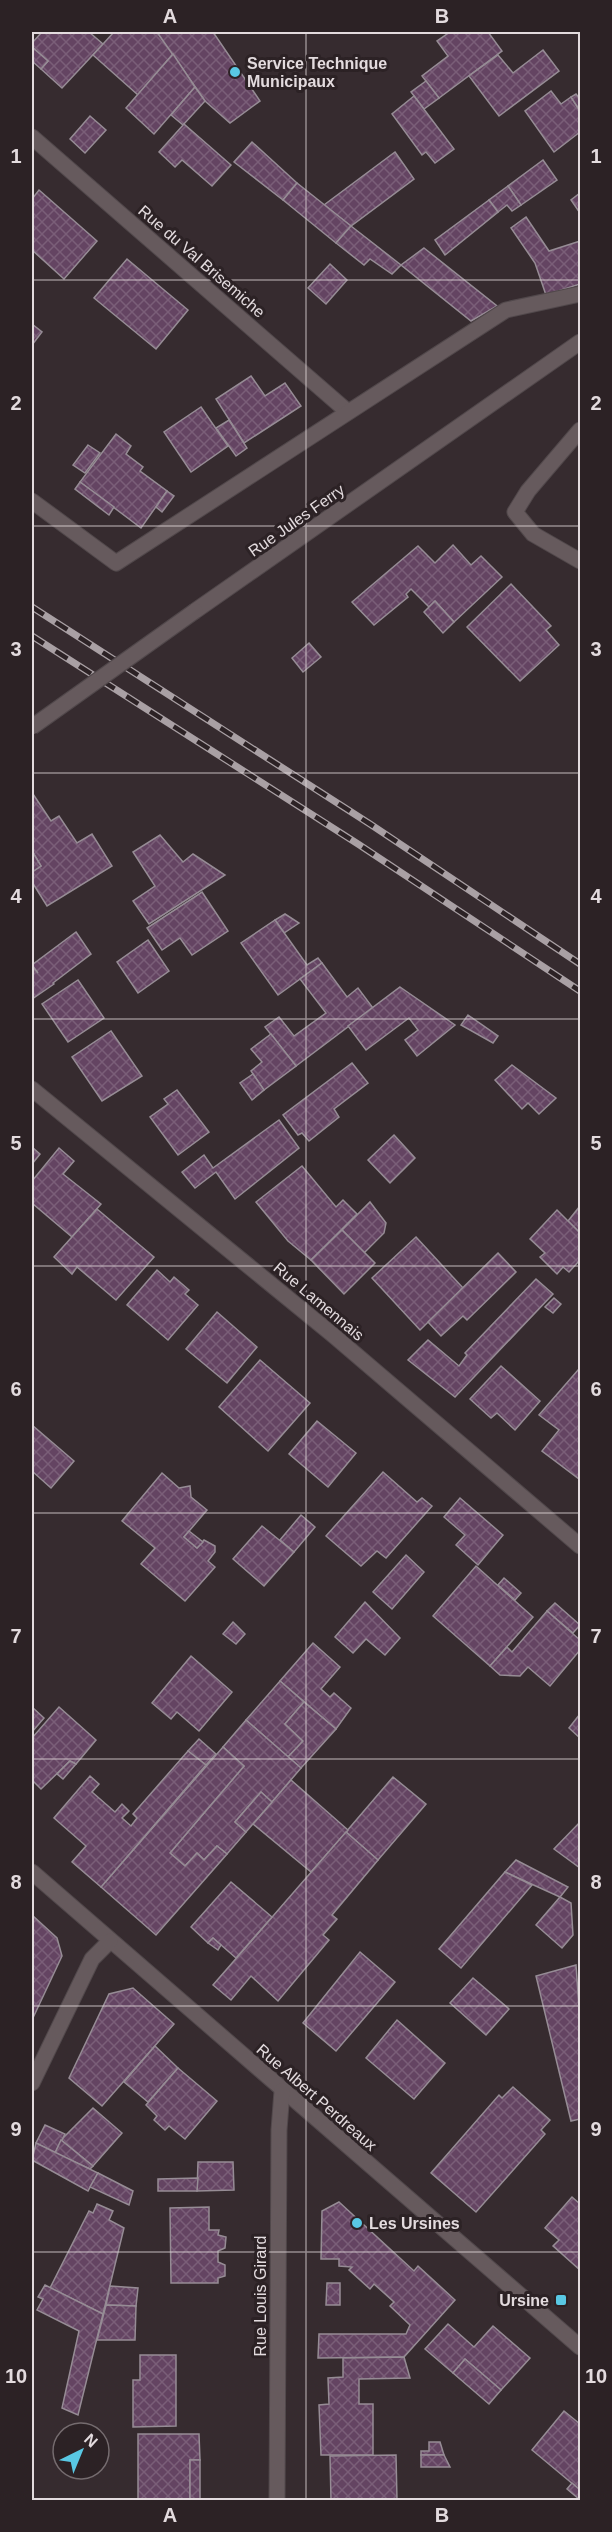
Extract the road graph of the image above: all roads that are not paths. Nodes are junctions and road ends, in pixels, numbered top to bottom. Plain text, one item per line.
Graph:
1 (32, 137) edge
2 (580, 294) edge
3 (580, 342) edge
4 (348, 412) junction
5 (580, 430) edge
6 (32, 501) edge
7 (580, 561) edge
8 (32, 727) edge
9 (32, 1089) edge
10 (580, 1546) edge
11 (32, 1872) edge
12 (110, 1941) junction
13 (32, 2083) edge
14 (282, 2091) junction
15 (580, 2347) edge
16 (277, 2500) edge

1 - 4 street, Rue du Val Brisemiche
2 - 4 street
3 - 8 street, Rue Jules Ferry, bridge
4 - 6 street
5 - 7 street
9 - 10 street, Rue Lamennais
11 - 12 street, Rue Albert Perdreaux
12 - 13 street
12 - 14 street, Rue Albert Perdreaux
14 - 15 street, Rue Albert Perdreaux
14 - 16 street, Rue Louis Girard

